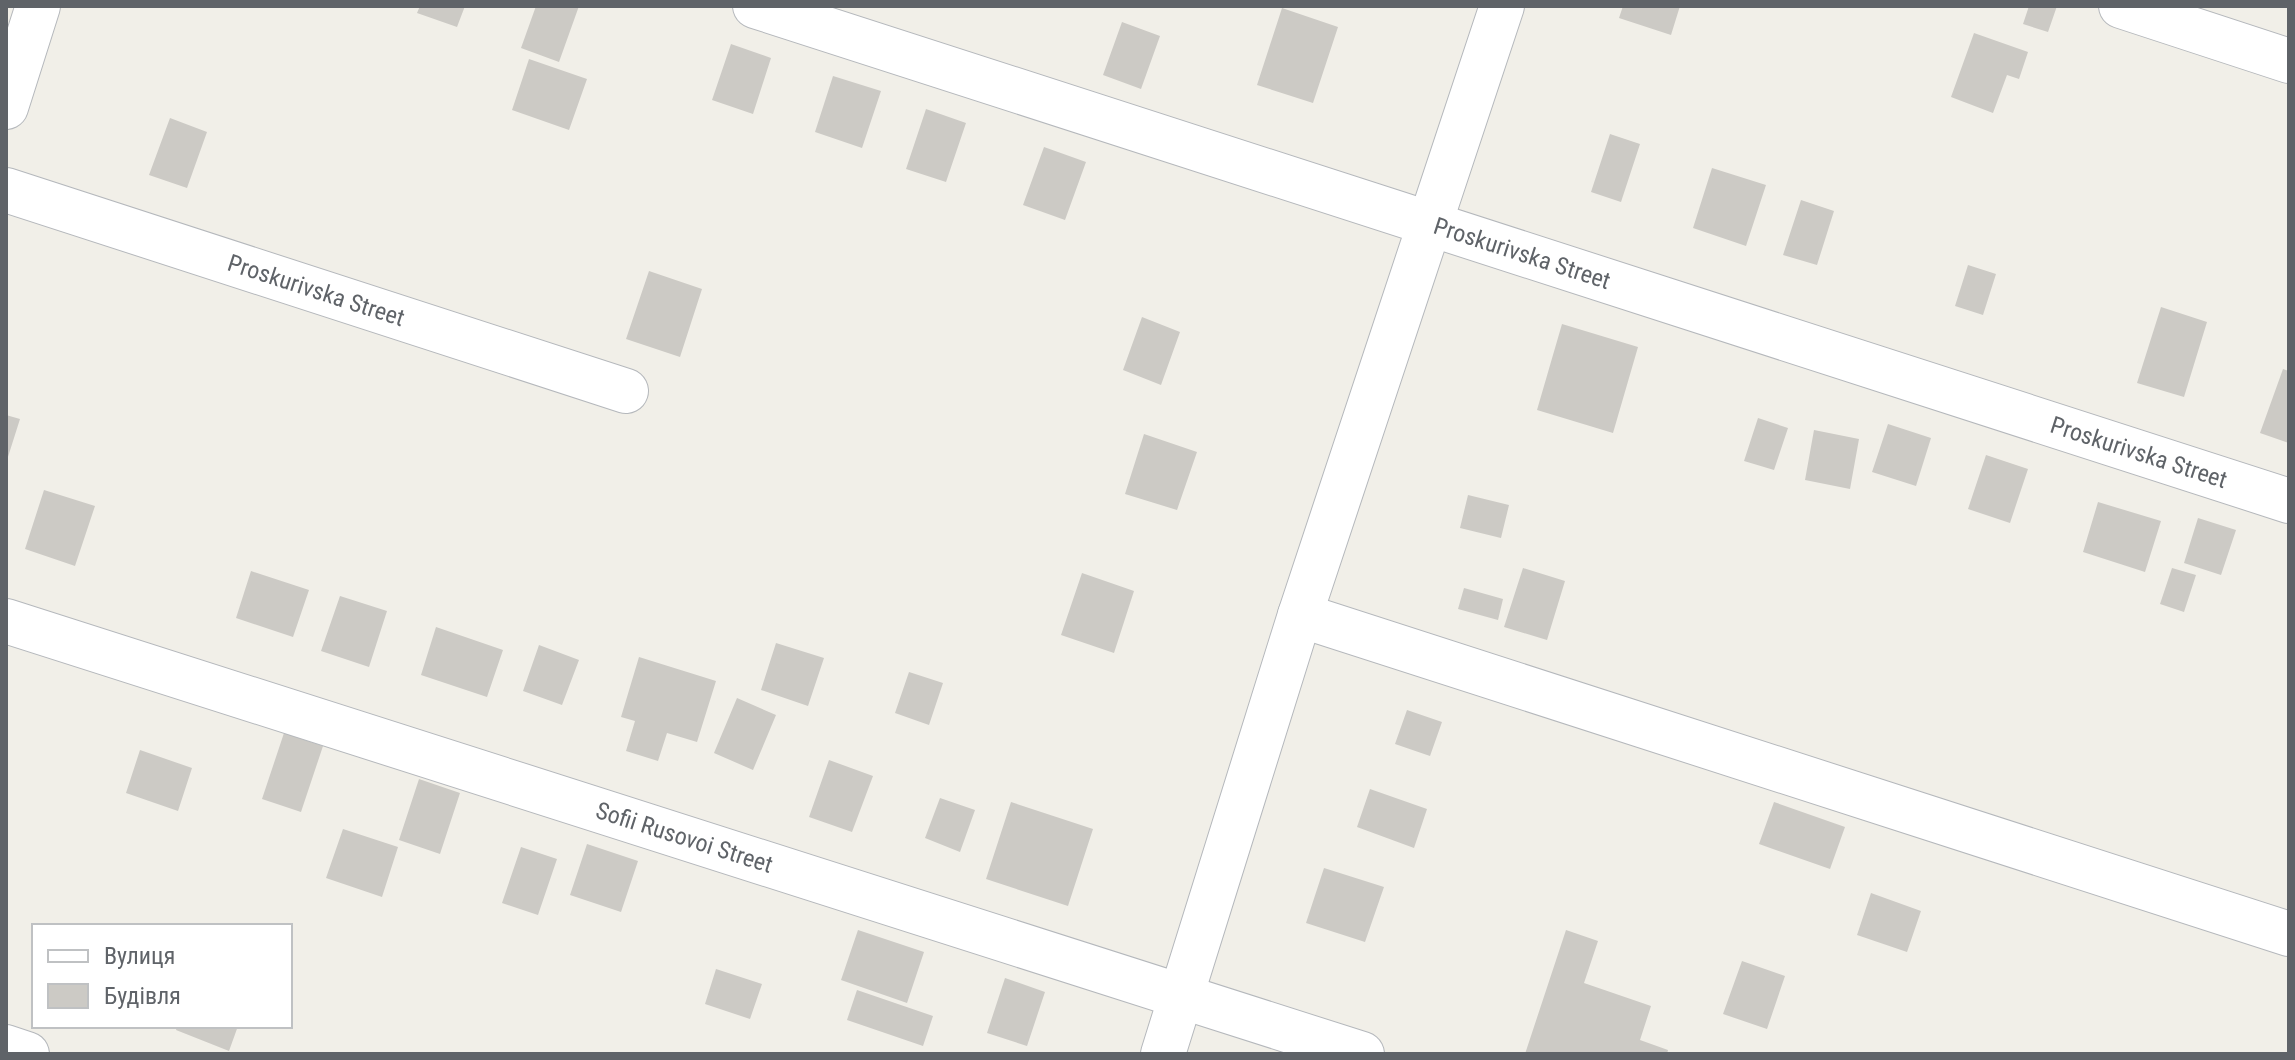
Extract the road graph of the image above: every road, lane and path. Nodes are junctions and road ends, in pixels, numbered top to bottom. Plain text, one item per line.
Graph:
1 (38, 6) edge
2 (755, 6) edge
3 (1502, 6) edge
4 (2121, 6) edge
5 (2289, 61) edge
6 (6, 107) edge
7 (6, 190) edge
8 (1431, 226) junction
9 (626, 391) dead end
10 (2289, 501) edge
11 (1300, 615) junction
12 (6, 621) edge
13 (2289, 934) edge
14 (1183, 997) junction
15 (6, 1047) edge
16 (27, 1054) edge
17 (1163, 1054) edge
18 (1362, 1054) edge

1 - 6 street
2 - 8 street, Proskurivska Street
3 - 8 street
4 - 5 street
7 - 9 street, Proskurivska Street
8 - 10 street, Proskurivska Street
8 - 11 street
11 - 13 street
11 - 14 street
12 - 14 street, Sofii Rusovoi Street
14 - 17 street
14 - 18 street, Sofii Rusovoi Street
15 - 16 street

